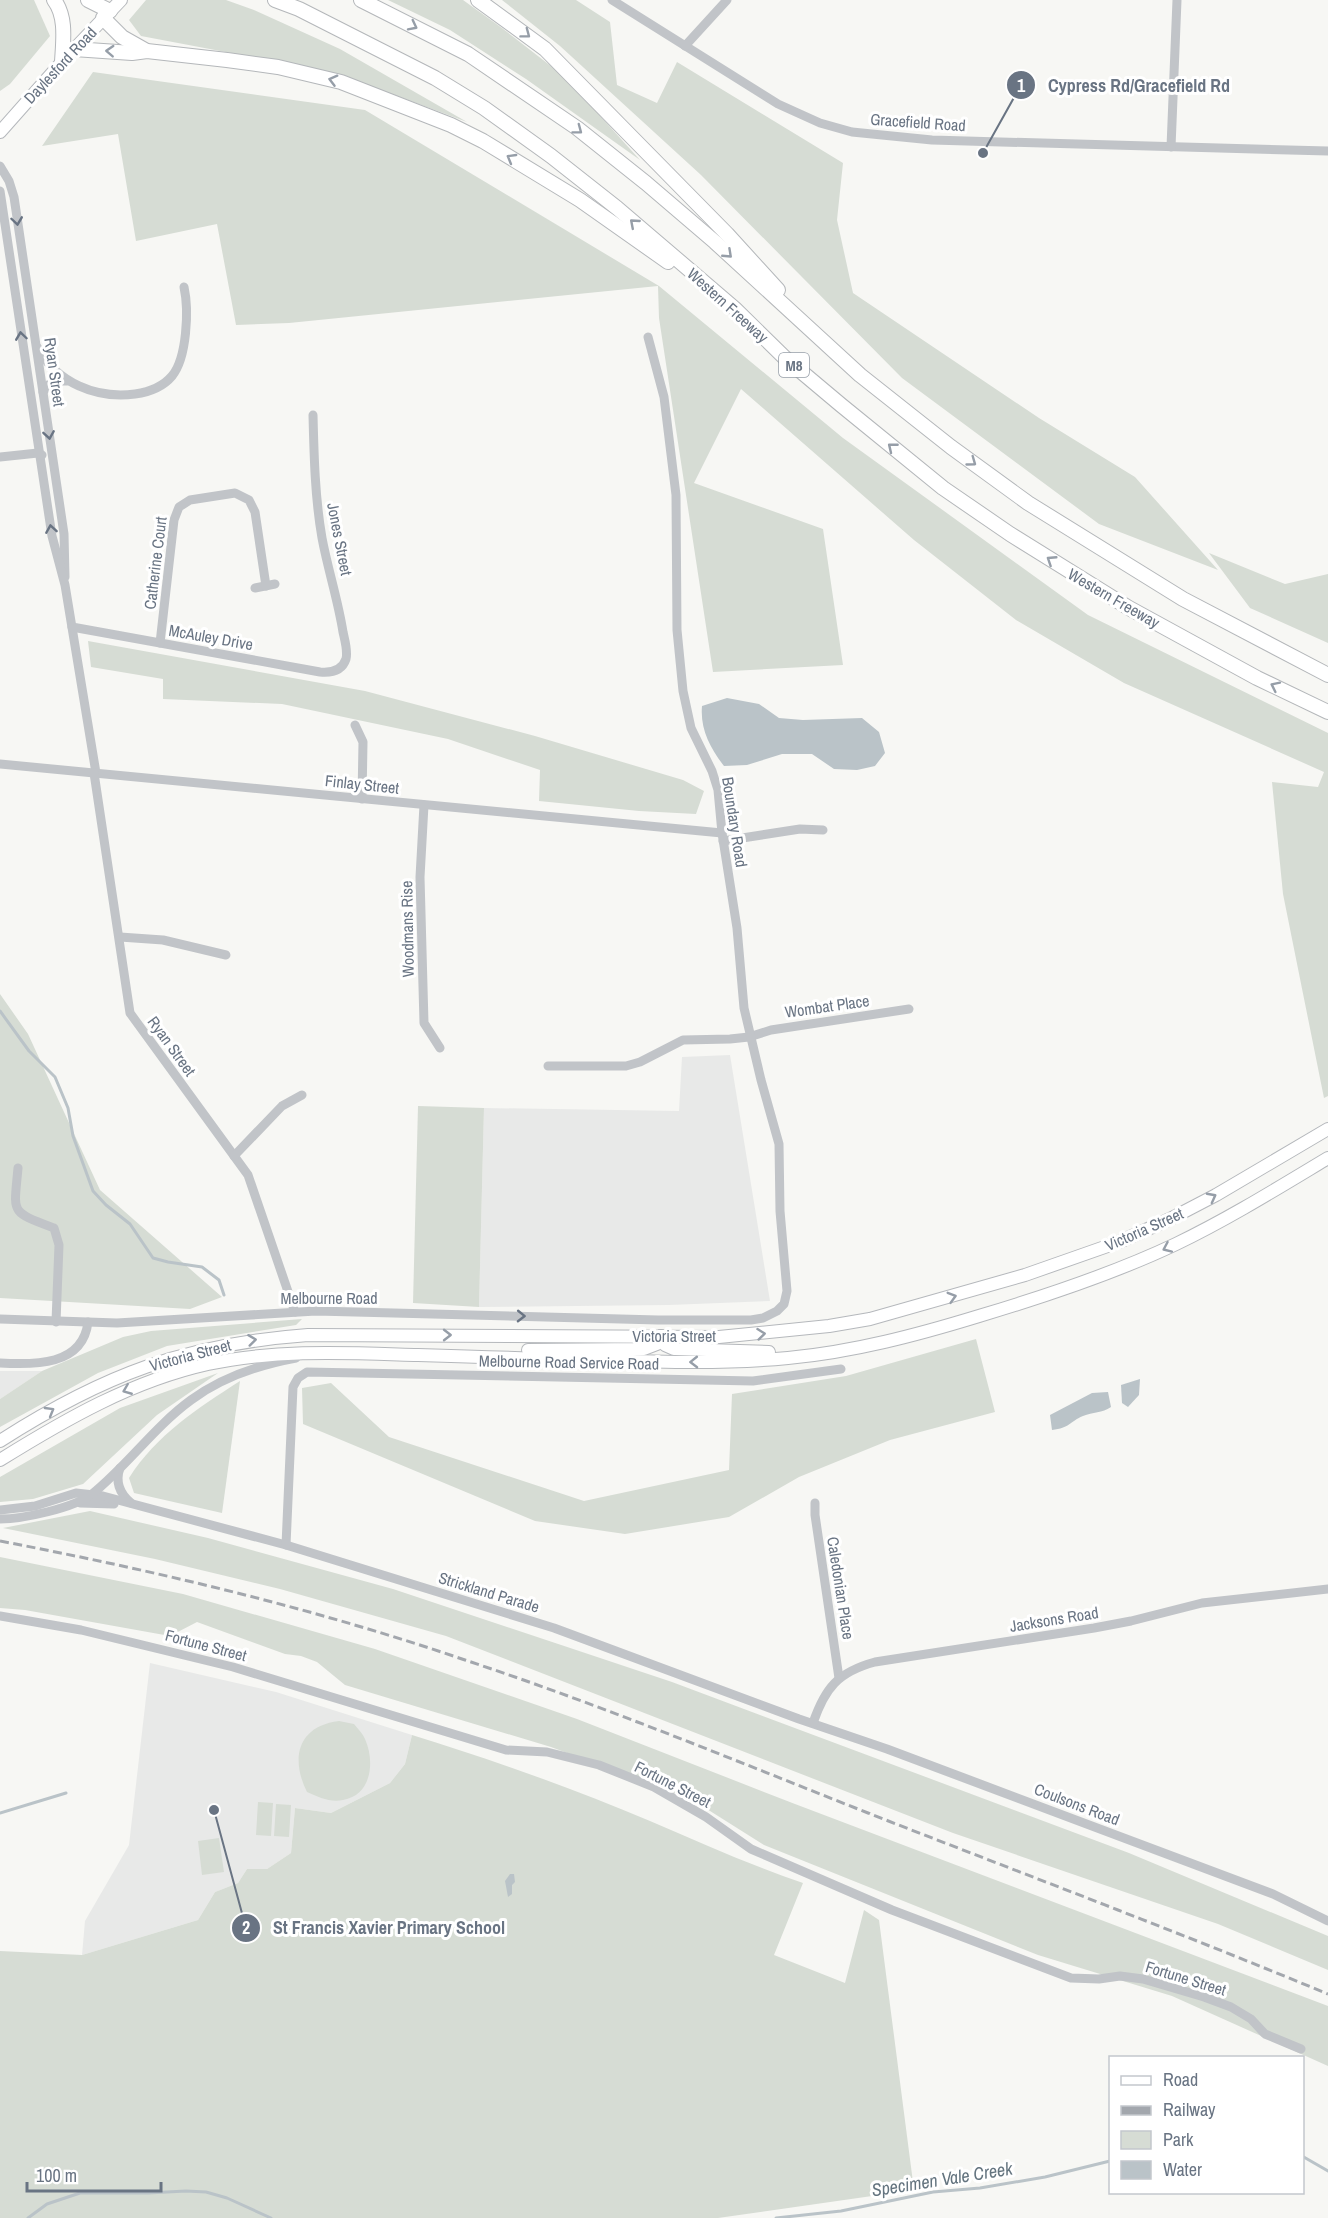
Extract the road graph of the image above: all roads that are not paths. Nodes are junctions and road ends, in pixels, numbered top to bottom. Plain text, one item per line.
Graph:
1 (54, 0) edge
2 (88, 0) edge
3 (121, 0) edge
4 (275, 0) edge
5 (361, 0) edge
6 (478, 0) edge
7 (612, 0) edge
8 (727, 0) edge
9 (1177, 0) edge
10 (107, 14) junction
11 (685, 46) junction
12 (74, 49) junction
13 (147, 51) junction
14 (62, 62) junction
15 (0, 132) edge
16 (1171, 147) junction
17 (1328, 151) edge
18 (0, 166) edge
19 (0, 191) edge
20 (184, 287) dead end
21 (734, 308) junction
22 (648, 337) dead end
23 (35, 341) junction
24 (831, 350) junction
25 (69, 381) junction
26 (43, 392) junction
27 (313, 415) dead end
28 (38, 453) junction
29 (52, 454) junction
30 (0, 457) edge
31 (65, 585) junction
32 (255, 588) dead end
33 (72, 627) junction
34 (160, 643) junction
35 (342, 666) joint
36 (1328, 675) edge
37 (1328, 712) edge
38 (355, 725) dead end
39 (0, 764) edge
40 (95, 773) junction
41 (362, 799) junction
42 (424, 805) junction
43 (823, 830) dead end
44 (722, 837) junction
45 (120, 937) junction
46 (226, 955) dead end
47 (909, 1009) dead end
48 (749, 1037) junction
49 (440, 1048) dead end
50 (548, 1066) dead end
51 (302, 1095) dead end
52 (1328, 1129) edge
53 (234, 1156) junction
54 (1328, 1158) edge
55 (18, 1168) dead end
56 (777, 1311) joint
57 (295, 1312) junction
58 (0, 1319) edge
59 (658, 1320) junction
60 (56, 1322) junction
61 (88, 1322) junction
62 (661, 1336) junction
63 (325, 1354) junction
64 (372, 1354) junction
65 (825, 1354) junction
66 (0, 1364) edge
67 (841, 1369) dead end
68 (0, 1441) edge
69 (0, 1460) edge
70 (125, 1461) junction
71 (92, 1494) junction
72 (815, 1503) dead end
73 (66, 1505) junction
74 (139, 1507) junction
75 (0, 1510) edge
76 (150, 1510) junction
77 (0, 1518) edge
78 (286, 1545) junction
79 (1328, 1589) edge
80 (0, 1616) edge
81 (839, 1678) junction
82 (813, 1723) junction
83 (1328, 1921) edge
84 (1301, 2049) dead end

1 - 14 highway
2 - 10 highway
3 - 10 main road, Daylesford Road
21 -> 4 highway, Western Freeway / M8
5 -> 24 highway, Western Freeway / M8
6 -> 24 highway
7 - 11 street, Gracefield Road
8 - 11 street
9 - 16 street
10 - 12 main road, Daylesford Road
10 - 13 highway
11 - 16 street, Gracefield Road
13 -> 12 highway
12 - 14 main road, Daylesford Road
21 -> 13 highway
14 - 15 main road, Daylesford Road
16 - 17 street, Gracefield Road
18 -> 23 street, Ryan Street
28 -> 19 street, Ryan Street
20 - 25 street
37 -> 21 highway, Western Freeway / M8
22 - 44 street, Boundary Road
23 - 25 street
23 - 26 street, Ryan Street
24 -> 36 highway, Western Freeway / M8
25 - 26 street
26 -> 29 street, Ryan Street
27 - 35 street, Jones Street
28 - 29 street
28 - 30 street
31 -> 28 street, Ryan Street
29 - 31 street, Ryan Street
31 - 33 street, Ryan Street
32 - 34 street, Catherine Court
33 - 34 street, McAuley Drive
33 - 40 street, Ryan Street
34 - 35 street, McAuley Drive
38 - 41 street
39 - 40 street, Finlay Street
40 - 41 street, Finlay Street
40 - 45 street, Ryan Street
41 - 42 street, Finlay Street
42 - 44 street, Finlay Street
42 - 49 street, Woodmans Rise
43 - 44 street, Finlay Street
44 - 48 street, Boundary Road
45 - 46 street
45 - 53 street, Ryan Street
47 - 48 street, Wombat Place
48 - 50 street, Wombat Place
48 - 56 street, Boundary Road
51 - 53 street
62 -> 52 main road, Victoria Street
53 - 57 street, Ryan Street
54 -> 65 main road, Victoria Street
55 - 60 street
56 - 59 street, Melbourne Road
57 -> 59 street, Melbourne Road
57 - 61 street, Melbourne Road
58 - 60 street, Melbourne Road
59 - 62 street
60 - 61 street, Melbourne Road
61 - 66 street
62 - 64 main road
62 - 65 main road
68 -> 62 main road, Victoria Street
63 - 64 main road, Victoria Street
63 -> 69 main road, Victoria Street
63 - 70 street
65 -> 64 main road, Victoria Street
67 - 78 street, Melbourne Road Service Road
70 - 71 street
70 - 74 street
71 - 73 street, Strickland Parade
71 - 74 street, Strickland Parade
71 - 75 street, Strickland Parade
72 - 81 street, Caledonian Place
73 - 76 street, Strickland Parade
73 - 77 street, Strickland Parade
74 - 76 street, Strickland Parade
76 - 78 street, Strickland Parade
78 - 82 street, Strickland Parade
79 - 81 street, Jacksons Road
80 - 84 street, Fortune Street
81 - 82 street, Jacksons Road
82 - 83 street, Coulsons Road

